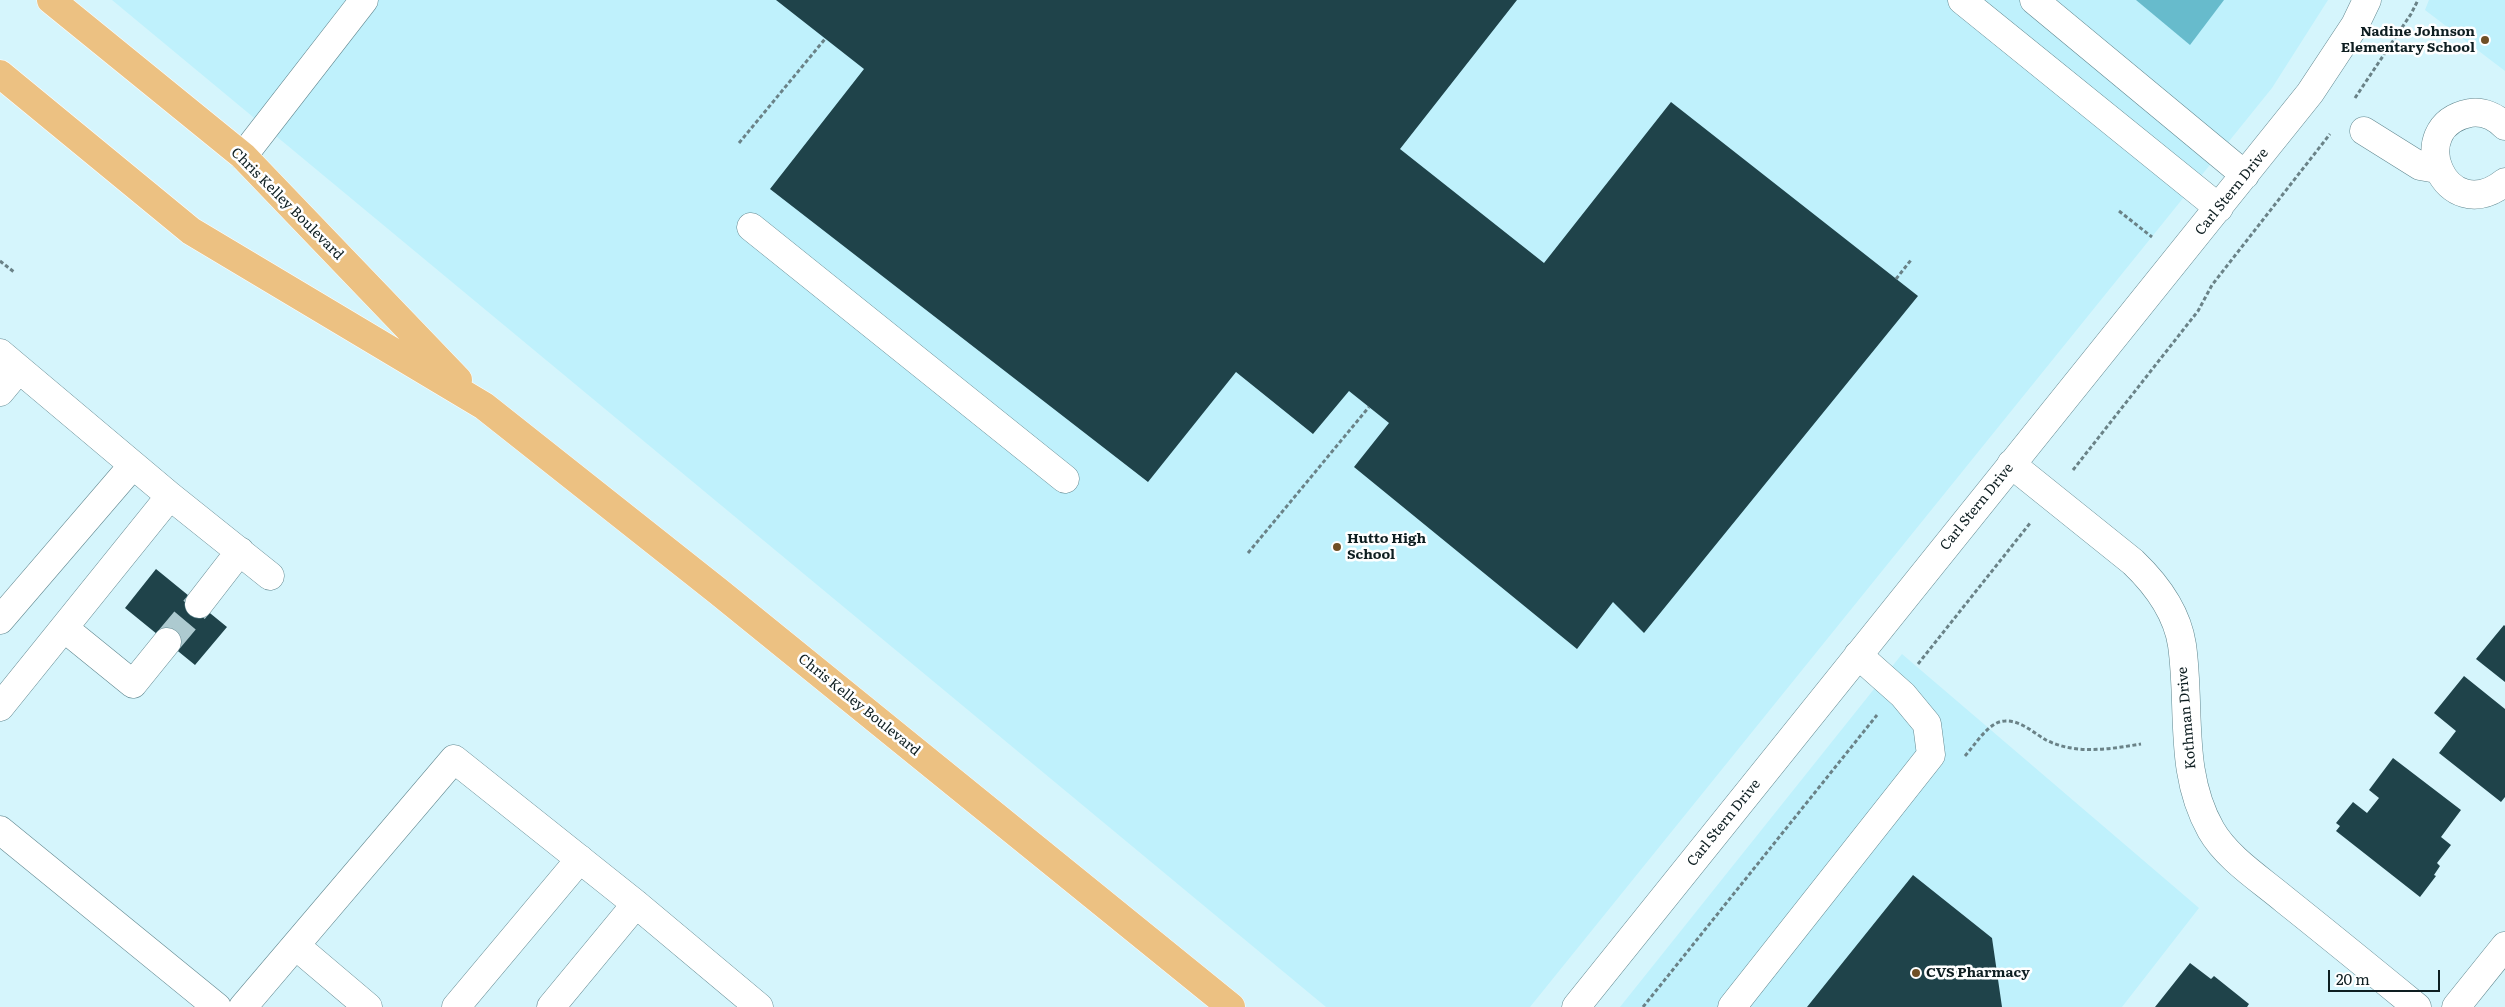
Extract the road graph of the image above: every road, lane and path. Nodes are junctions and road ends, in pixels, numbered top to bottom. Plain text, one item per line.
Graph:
1 (51, 0) edge
2 (364, 0) edge
3 (1962, 0) edge
4 (2034, 0) edge
5 (2367, 0) edge
6 (825, 38) dead end
7 (0, 74) edge
8 (2505, 126) edge
9 (2364, 131) dead end
10 (740, 143) dead end
11 (243, 156) junction
12 (2437, 169) junction
13 (2245, 175) junction
14 (2505, 182) edge
15 (2219, 208) junction
16 (751, 227) dead end
17 (1911, 260) dead end
18 (0, 261) edge
19 (14, 272) dead end
20 (1896, 279) dead end
21 (9, 361) edge
22 (0, 392) edge
23 (484, 406) junction
24 (1369, 407) dead end
25 (2011, 464) junction
26 (133, 465) junction
27 (1065, 479) dead end
28 (170, 496) junction
29 (240, 552) junction
30 (1248, 553) dead end
31 (270, 576) dead end
32 (199, 604) tunnel mouth
33 (0, 620) edge
34 (64, 628) junction
35 (167, 642) tunnel mouth
36 (1858, 655) junction
37 (0, 707) edge
38 (2141, 744) dead end
39 (1969, 751) dead end
40 (0, 830) edge
41 (580, 859) junction
42 (636, 904) junction
43 (296, 946) junction
44 (2505, 946) edge
45 (217, 1007) edge
46 (243, 1007) edge
47 (368, 1007) edge
48 (456, 1007) edge
49 (551, 1007) edge
50 (759, 1007) edge
51 (1232, 1007) edge
52 (1576, 1007) edge
53 (1732, 1007) edge
54 (2417, 1007) edge
55 (2456, 1007) edge

1 - 11 main road, Chris Kelley Boulevard
2 - 11 street
3 - 15 street
4 - 13 street
5 - 13 street, Carl Stern Drive
6 - 10 path
7 - 23 main road, Chris Kelley Boulevard
8 - 12 street
9 - 12 street
11 - 23 main road, Chris Kelley Boulevard
12 - 14 street
13 - 15 street, Carl Stern Drive
15 - 25 street, Carl Stern Drive
16 - 27 street
17 - 20 path
18 - 19 path
21 - 22 street
21 - 26 street
23 - 51 main road, Chris Kelley Boulevard
24 - 30 path
25 - 36 street, Carl Stern Drive
25 - 54 street, Kothman Drive
26 - 28 street
26 - 33 street
28 - 29 street
28 - 34 street
29 - 31 street
29 - 32 street
34 - 35 street
34 - 37 street
36 - 52 street, Carl Stern Drive
36 - 53 street
38 - 39 path
40 - 45 street
41 - 42 street
41 - 43 street
41 - 48 street
42 - 49 street
42 - 50 street
43 - 46 street
43 - 47 street
44 - 55 street

